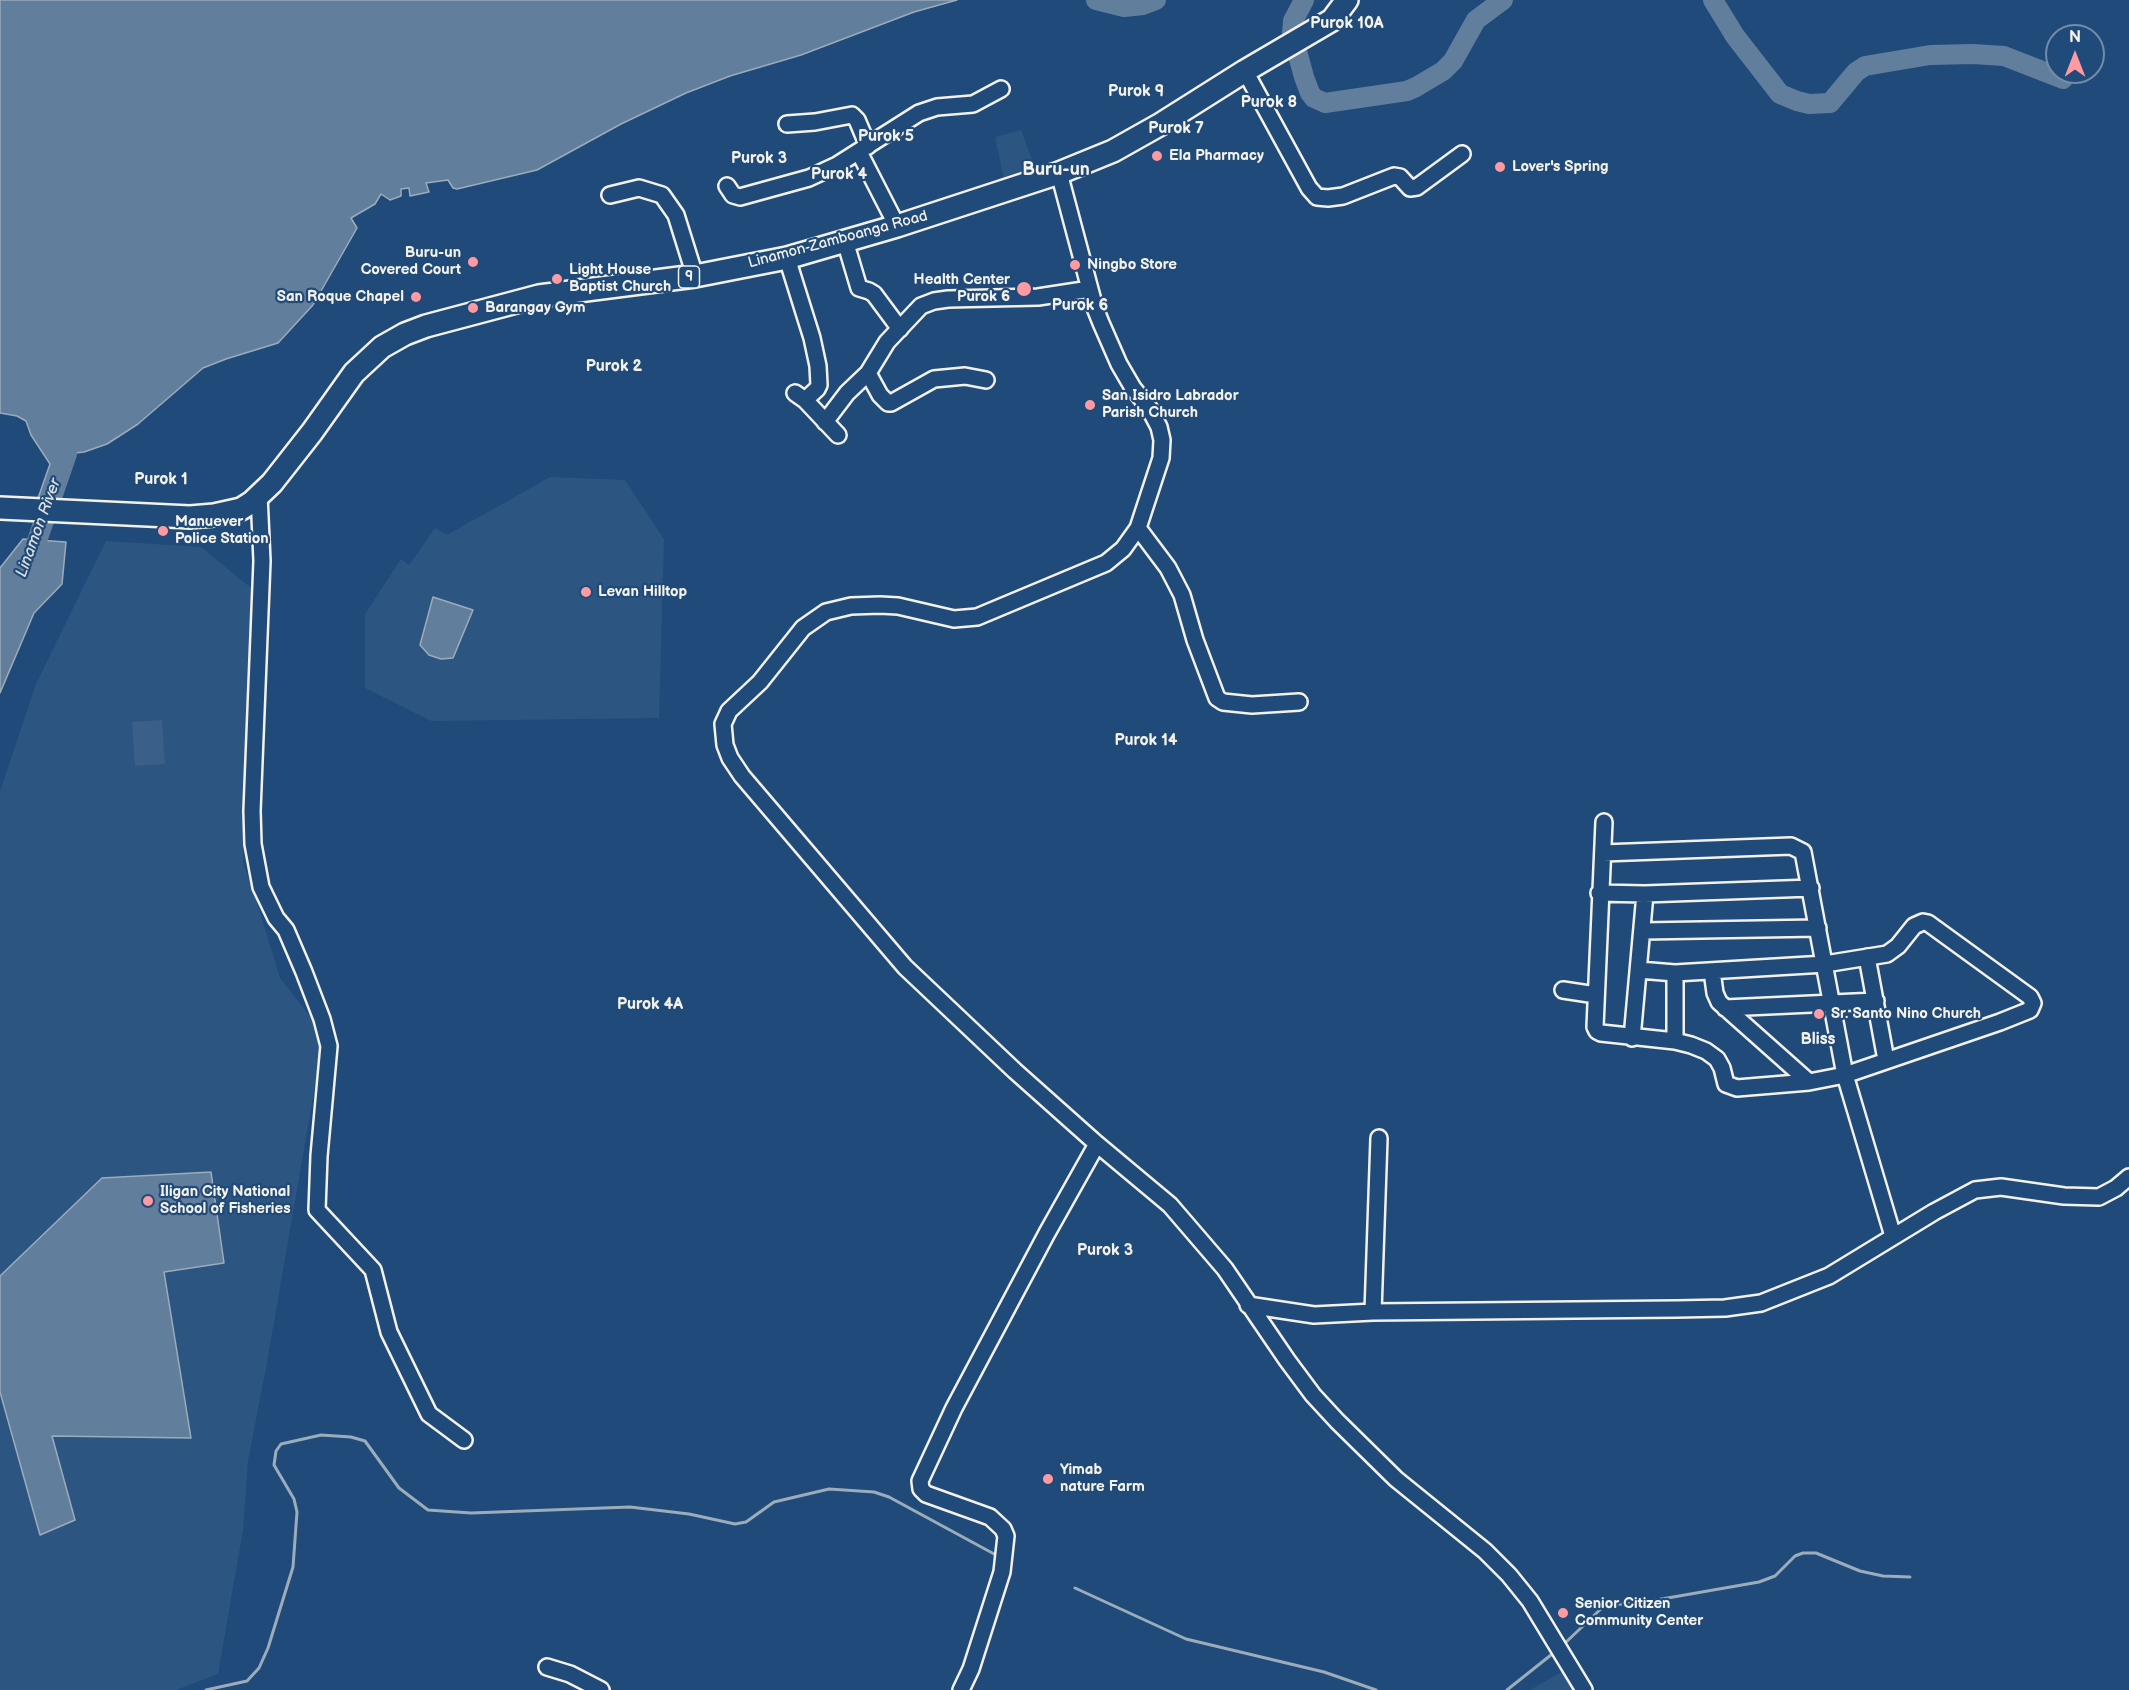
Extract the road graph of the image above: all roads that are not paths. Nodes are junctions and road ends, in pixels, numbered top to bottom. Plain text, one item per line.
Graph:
1 (1347, 0) edge
2 (1245, 71) junction
3 (1001, 89) dead end
4 (787, 123) dead end
5 (864, 149) junction
6 (1462, 154) dead end
7 (1059, 173) junction
8 (727, 186) dead end
9 (610, 195) dead end
10 (897, 226) junction
11 (845, 241) junction
12 (787, 258) junction
13 (695, 276) junction
14 (1090, 289) junction
15 (900, 328) junction
16 (868, 373) junction
17 (986, 380) dead end
18 (825, 422) junction
19 (838, 435) dead end
20 (259, 495) junction
21 (0, 508) edge
22 (1138, 528) junction
23 (1299, 702) dead end
24 (1604, 822) dead end
25 (1603, 853) junction
26 (1811, 888) junction
27 (1599, 893) junction
28 (1645, 894) junction
29 (1818, 928) junction
30 (1642, 931) junction
31 (1867, 957) junction
32 (1825, 964) junction
33 (1639, 970) junction
34 (1713, 971) junction
35 (1675, 973) junction
36 (1563, 990) dead end
37 (1596, 995) junction
38 (1876, 1001) junction
39 (1832, 1004) junction
40 (1725, 1008) junction
41 (1632, 1038) junction
42 (1675, 1041) junction
43 (1886, 1060) junction
44 (1845, 1075) junction
45 (1809, 1082) junction
46 (1379, 1138) dead end
47 (1097, 1144) junction
48 (2129, 1177) edge
49 (1893, 1236) junction
50 (1248, 1305) junction
51 (1373, 1312) junction
52 (464, 1440) dead end
53 (547, 1667) dead end
54 (1582, 1687) edge
55 (601, 1690) edge
56 (961, 1690) edge

1 - 2 highway, Linamon-Zamboanga Road / 9
2 - 6 street
2 - 7 highway, Linamon-Zamboanga Road / 9
3 - 5 street
4 - 5 street
5 - 8 street
5 - 10 street
7 - 10 highway, Linamon-Zamboanga Road / 9
7 - 14 street
9 - 13 street
10 - 11 highway, Linamon-Zamboanga Road / 9
11 - 12 highway, Linamon-Zamboanga Road / 9
11 - 15 street
12 - 13 highway, Linamon-Zamboanga Road / 9
12 - 18 street
13 - 20 highway, Linamon-Zamboanga Road / 9
14 - 15 street
14 - 22 street
15 - 16 street
16 - 17 street
16 - 18 street
18 - 19 street
20 - 21 highway, Linamon-Zamboanga Road / 9
20 - 52 street
22 - 23 street
22 - 47 street
24 - 25 street
25 - 26 street
25 - 27 street
26 - 28 street
26 - 29 street
27 - 28 street
27 - 37 street
28 - 30 street
29 - 30 street
29 - 32 street
30 - 33 street
31 - 32 street
31 - 38 street
31 - 43 street
32 - 34 street
32 - 39 street
33 - 35 street
33 - 41 street
34 - 35 street
34 - 40 street
35 - 42 street
36 - 37 street
37 - 41 street
38 - 39 street
38 - 43 street
39 - 40 street
39 - 44 street
40 - 45 street
41 - 42 street
42 - 45 street
43 - 44 street
44 - 45 street
44 - 49 street
46 - 51 street
47 - 50 street
47 - 56 street
48 - 49 street
49 - 51 street
50 - 51 street
50 - 54 street
53 - 55 street

